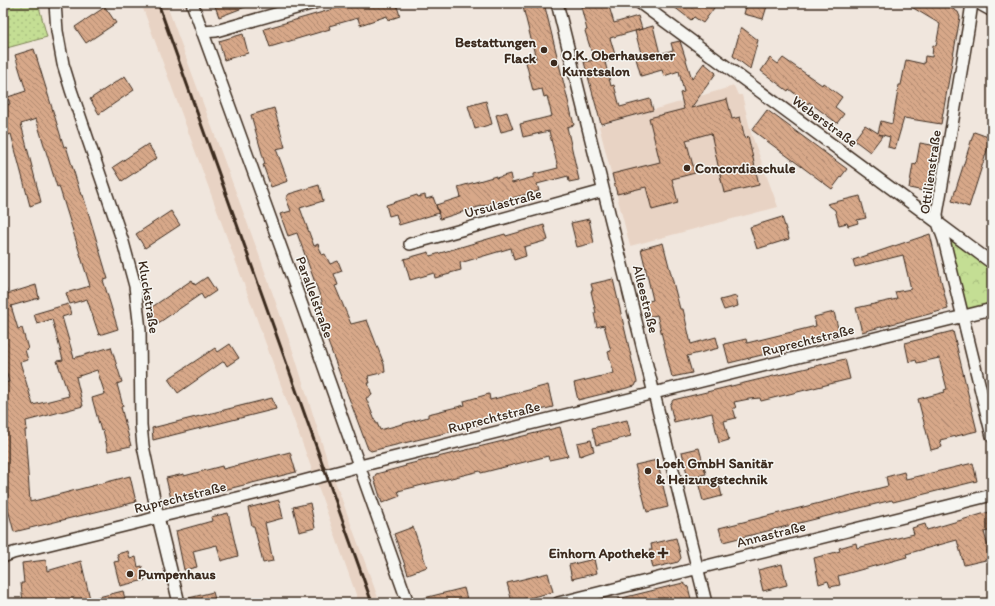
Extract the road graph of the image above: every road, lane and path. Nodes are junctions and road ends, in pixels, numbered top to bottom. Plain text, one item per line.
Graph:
1 (55, 3) edge
2 (192, 3) edge
3 (314, 3) edge
4 (557, 3) edge
5 (640, 3) edge
6 (972, 3) edge
7 (983, 3) edge
8 (992, 8) edge
9 (202, 32) junction
10 (604, 191) junction
11 (938, 223) junction
12 (410, 244) dead end
13 (992, 263) edge
14 (992, 309) edge
15 (962, 316) junction
16 (654, 393) junction
17 (992, 436) edge
18 (360, 466) junction
19 (992, 495) edge
20 (158, 516) junction
21 (3, 557) edge
22 (698, 568) junction
23 (179, 603) edge
24 (408, 603) edge
25 (558, 603) edge
26 (706, 603) edge

1 - 20 street, Kluckstraße
2 - 9 street, Parallelstraße
3 - 9 street
4 - 10 street, Alleestraße
5 - 11 street, Weberstraße
6 - 11 street, Ottilienstraße
7 - 8 main road
9 - 18 street, Parallelstraße
10 - 12 street, Ursulastraße
10 - 16 street, Alleestraße
11 - 13 street, Weberstraße
11 - 15 street, Ottilienstraße
14 - 15 street, Ruprechtstraße
15 - 16 street, Ruprechtstraße
15 - 17 street, Ottilienstraße
16 - 18 street, Ruprechtstraße
16 - 22 street, Alleestraße
18 - 20 street, Ruprechtstraße
18 - 24 street, Parallelstraße
19 - 22 street, Annastraße
20 - 21 street, Ruprechtstraße
20 - 23 street, Kluckstraße
22 - 25 street, Annastraße
22 - 26 street, Alleestraße

